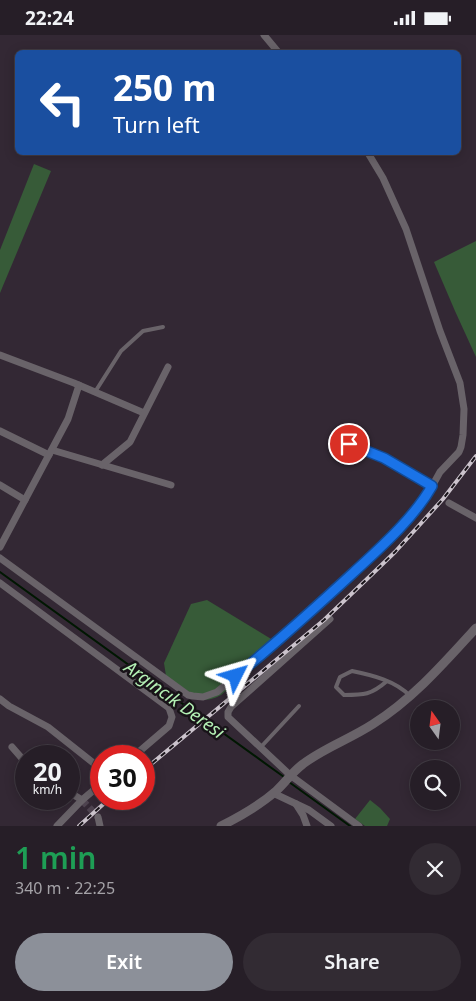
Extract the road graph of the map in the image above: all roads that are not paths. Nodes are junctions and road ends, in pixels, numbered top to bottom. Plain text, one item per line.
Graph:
1 (264, 35) edge
2 (276, 50) edge
3 (369, 155) edge
4 (163, 327) dead end
5 (0, 355) edge
6 (168, 367) dead end
7 (79, 385) junction
8 (95, 392) junction
9 (144, 413) junction
10 (0, 431) edge
11 (349, 444) dead end
12 (51, 452) junction
13 (102, 465) junction
14 (0, 485) edge
15 (171, 485) dead end
16 (432, 486) junction
17 (26, 500) junction
18 (449, 503) dead end
19 (476, 518) edge
20 (0, 547) edge
21 (0, 558) edge
22 (0, 583) edge
23 (330, 619) dead end
24 (476, 628) edge
25 (387, 681) junction
26 (410, 696) junction
27 (0, 699) edge
28 (299, 706) dead end
29 (147, 745) edge
30 (12, 747) dead end
31 (260, 747) junction
32 (15, 750) edge
33 (90, 760) edge
34 (289, 777) junction
35 (276, 791) junction
36 (90, 793) edge
37 (82, 800) joint
38 (296, 804) junction
39 (98, 817) tunnel mouth
40 (57, 826) edge
41 (100, 826) edge
42 (221, 826) edge
43 (307, 826) edge
44 (331, 826) edge
45 (359, 826) edge

1 - 2 street
3 - 16 street
4 - 8 lane
5 - 7 street
6 - 9 street
7 - 8 street
7 - 12 street
8 - 9 street
9 - 13 street
10 - 12 street
11 - 16 lane
12 - 13 street
12 - 17 street
13 - 15 street
14 - 17 street
16 - 21 street
17 - 20 street
18 - 19 street
22 - 29 street
23 - 31 street
24 - 26 street
25 - 25 lane
25 - 26 lane
26 - 34 street
27 - 33 street
28 - 31 lane
30 - 32 street
31 - 34 street
34 - 35 street
34 - 45 street
35 - 38 street
35 - 42 street
36 - 37 street
37 - 40 street
38 - 43 street
38 - 44 street
39 - 41 street

